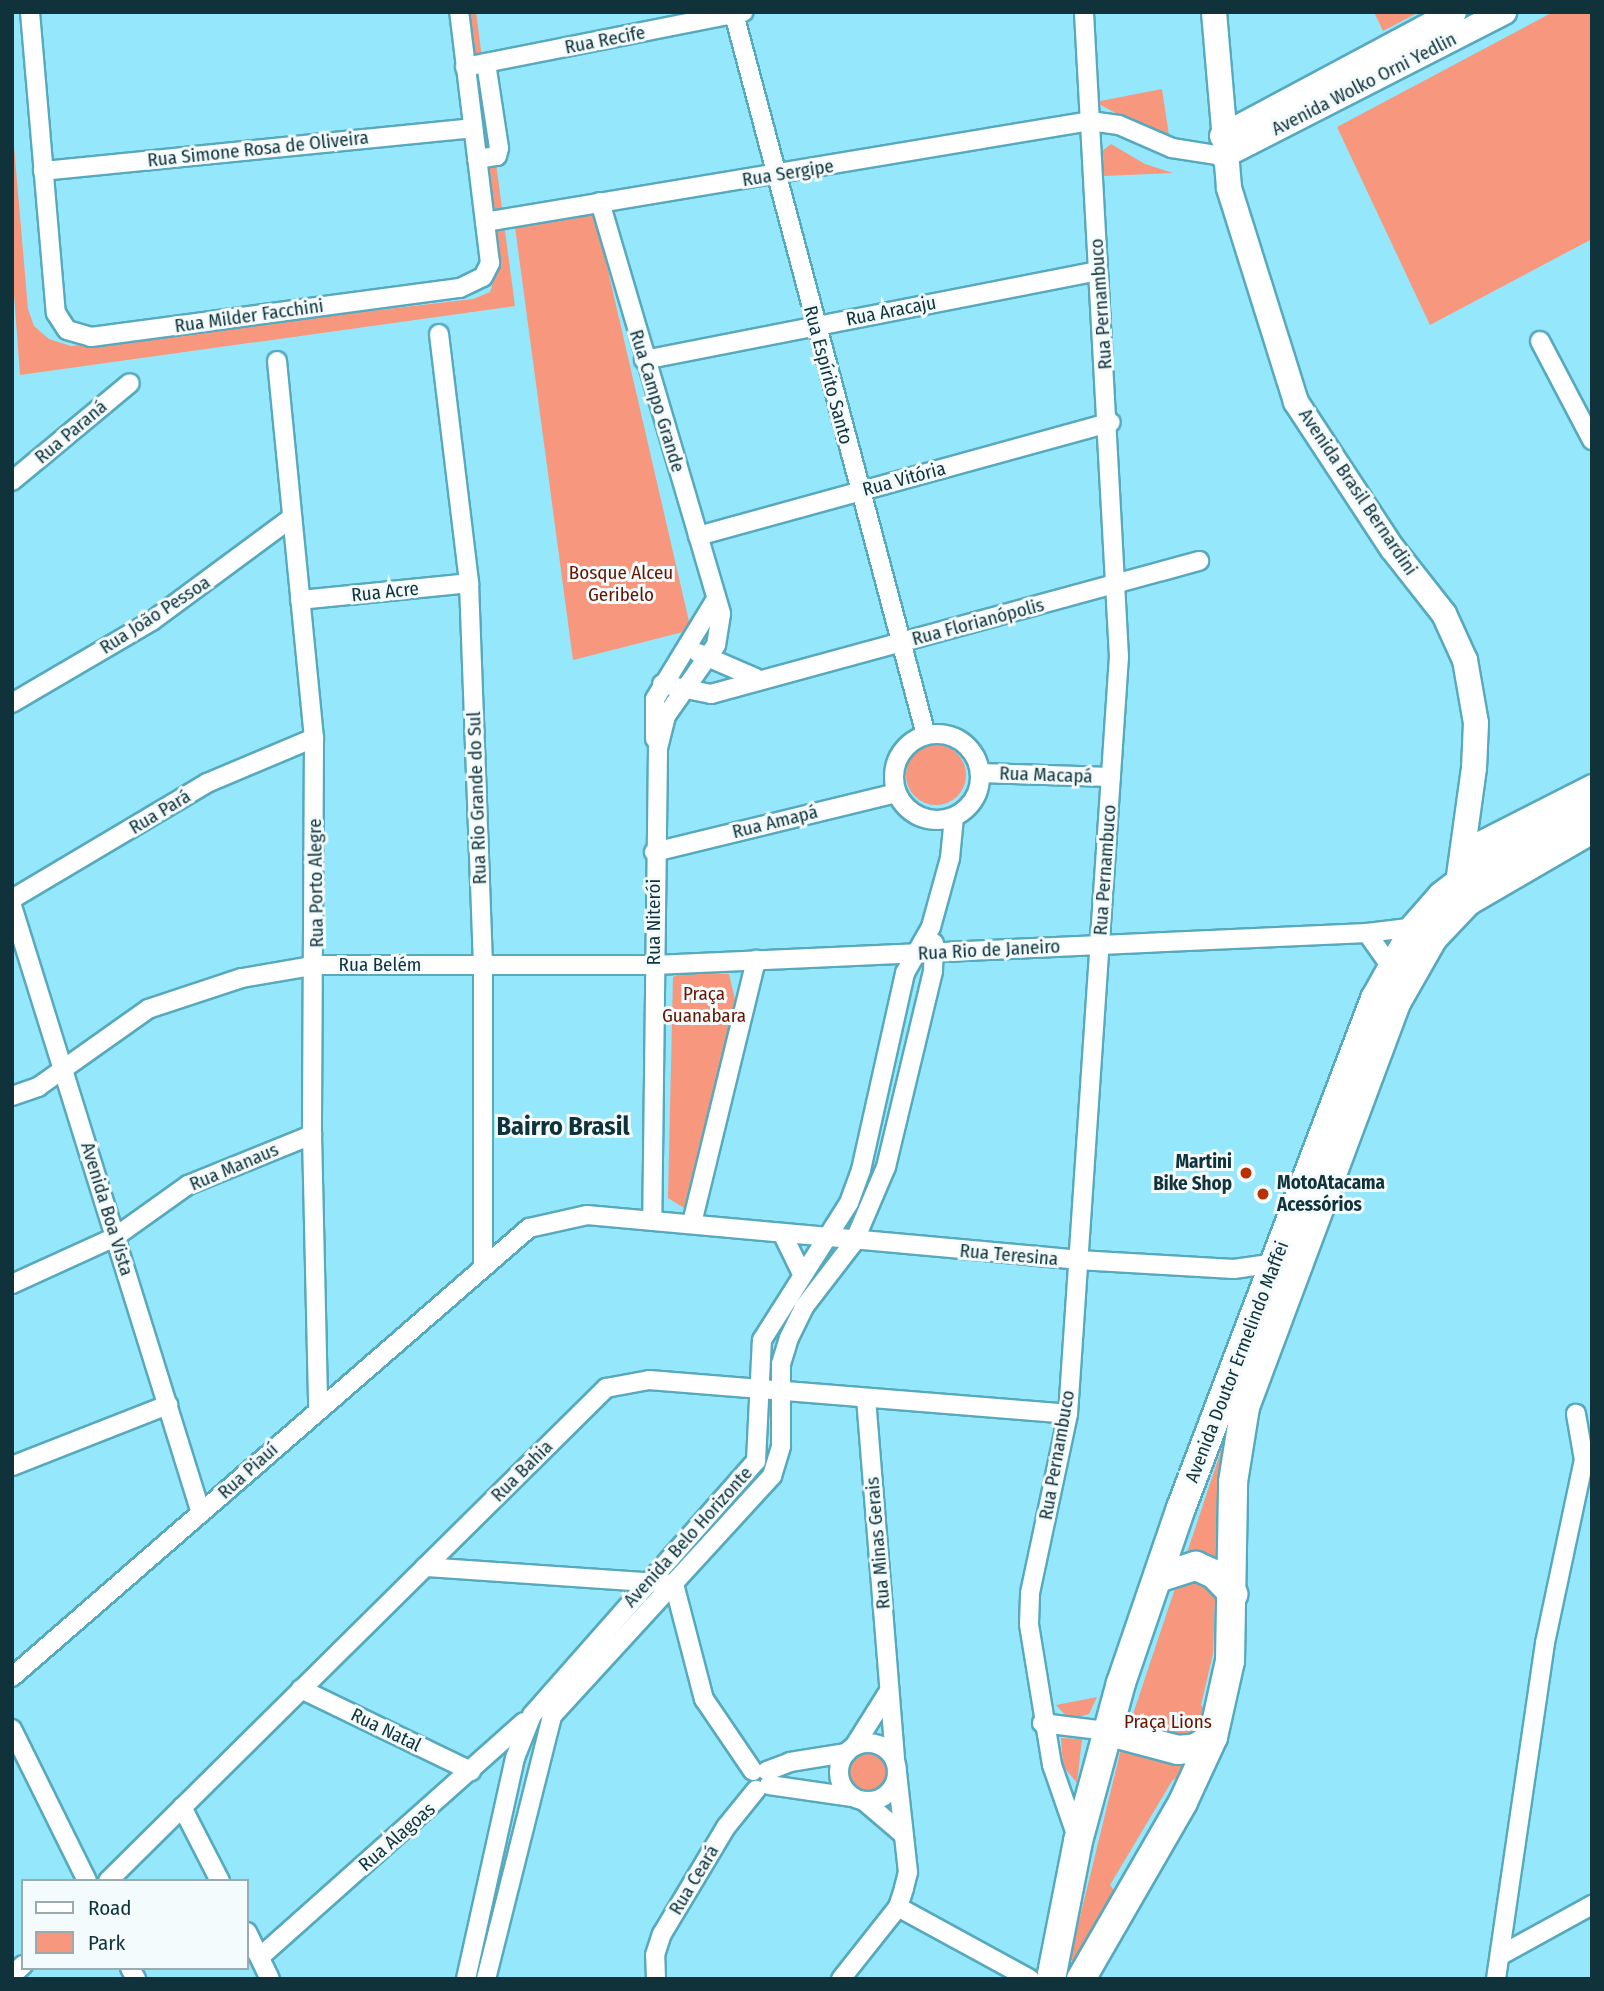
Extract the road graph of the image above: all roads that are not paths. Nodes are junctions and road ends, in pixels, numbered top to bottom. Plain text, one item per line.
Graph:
1 (30, 12) edge
2 (458, 12) edge
3 (1084, 12) edge
4 (1214, 12) edge
5 (1454, 12) edge
6 (1504, 12) edge
7 (739, 13) edge
8 (486, 63) junction
9 (466, 67) junction
10 (1090, 121) junction
11 (473, 128) junction
12 (1215, 148) junction
13 (477, 159) junction
14 (43, 171) junction
15 (775, 175) junction
16 (600, 202) junction
17 (485, 222) junction
18 (1097, 271) junction
19 (815, 326) junction
20 (439, 334) dead end
21 (1541, 341) dead end
22 (644, 360) junction
23 (277, 361) dead end
24 (130, 383) dead end
25 (1111, 422) junction
26 (1592, 440) edge
27 (12, 481) edge
28 (858, 492) junction
29 (291, 518) junction
30 (698, 536) junction
31 (1199, 561) dead end
32 (469, 583) junction
33 (1115, 584) junction
34 (716, 599) junction
35 (300, 600) junction
36 (721, 630) junction
37 (900, 643) junction
38 (687, 648) junction
39 (708, 658) junction
40 (737, 671) junction
41 (756, 678) junction
42 (662, 684) junction
43 (686, 690) junction
44 (12, 703) edge
45 (926, 734) junction
46 (314, 738) junction
47 (658, 749) junction
48 (980, 773) junction
49 (1111, 777) junction
50 (1592, 784) edge
51 (896, 793) junction
52 (1592, 807) edge
53 (954, 817) junction
54 (1592, 829) edge
55 (1462, 850) junction
56 (654, 852) junction
57 (1458, 883) junction
58 (12, 899) edge
59 (12, 906) edge
60 (931, 927) junction
61 (1415, 927) junction
62 (1367, 933) junction
63 (1100, 945) junction
64 (914, 953) junction
65 (935, 953) junction
66 (756, 960) junction
67 (317, 965) junction
68 (654, 965) junction
69 (483, 966) junction
70 (1391, 967) junction
71 (63, 1069) junction
72 (12, 1096) edge
73 (312, 1135) junction
74 (652, 1221) junction
75 (692, 1223) junction
76 (116, 1237) junction
77 (784, 1237) junction
78 (826, 1240) junction
79 (854, 1242) junction
80 (1078, 1260) junction
81 (1275, 1263) junction
82 (483, 1265) junction
83 (1234, 1269) junction
84 (800, 1272) junction
85 (12, 1284) edge
86 (1261, 1299) junction
87 (758, 1389) junction
88 (783, 1391) junction
89 (866, 1398) junction
90 (168, 1405) junction
91 (318, 1408) junction
92 (1068, 1414) junction
93 (1576, 1414) dead end
94 (12, 1466) edge
95 (201, 1513) junction
96 (425, 1567) junction
97 (1158, 1578) junction
98 (674, 1584) junction
99 (645, 1586) junction
100 (1234, 1594) junction
101 (12, 1677) edge
102 (1121, 1683) junction
103 (890, 1688) junction
104 (301, 1689) junction
105 (532, 1715) junction
106 (1042, 1723) junction
107 (12, 1729) edge
108 (1106, 1731) junction
109 (1213, 1737) junction
110 (1149, 1741) junction
111 (850, 1749) junction
112 (515, 1758) junction
113 (537, 1763) junction
114 (478, 1765) junction
115 (896, 1768) junction
116 (761, 1779) junction
117 (858, 1799) junction
118 (181, 1807) junction
119 (904, 1836) junction
120 (1078, 1841) junction
121 (86, 1879) edge
122 (110, 1879) edge
123 (219, 1879) edge
124 (1592, 1905) edge
125 (898, 1907) junction
126 (248, 1934) edge
127 (1501, 1955) junction
128 (260, 1957) junction
129 (1054, 1966) edge
130 (1027, 1976) edge
131 (270, 1979) edge
132 (466, 1979) edge
133 (486, 1979) edge
134 (656, 1979) edge
135 (841, 1979) edge
136 (1081, 1979) edge
137 (1496, 1979) edge

1 - 14 street, Rua Milder Facchini
2 - 9 street, Rua Milder Facchini
3 - 10 street, Rua Pernambuco
4 - 12 street, Avenida Brasil Bernardini
5 - 12 street, Avenida Wolko Orni Yedlin
6 - 12 street, Avenida Wolko Orni Yedlin
7 - 8 street, Rua Recife
7 - 15 street, Rua Espírito Santo
8 - 9 street, Rua Recife
8 - 13 street
9 - 11 street, Rua Milder Facchini
10 - 12 street
10 - 15 street, Rua Sergipe
10 - 18 street, Rua Pernambuco
11 - 13 street, Rua Milder Facchini
11 - 14 street, Rua Simone Rosa de Oliveira
12 - 55 street, Avenida Brasil Bernardini
13 - 17 street, Rua Milder Facchini
14 - 17 street, Rua Milder Facchini
15 - 16 street, Rua Sergipe
15 - 19 street, Rua Espírito Santo
16 - 17 street, Rua Sergipe
16 - 22 street, Rua Campo Grande
18 - 19 street, Rua Aracaju
18 - 25 street, Rua Pernambuco
19 - 22 street, Rua Aracaju
19 - 28 street, Rua Espírito Santo
20 - 32 street, Rua Rio Grande do Sul
21 - 26 street
22 - 30 street, Rua Campo Grande
23 - 29 street, Rua Porto Alegre
24 - 27 street, Rua Paraná
25 - 28 street, Rua Vitória
25 - 33 street, Rua Pernambuco
28 - 30 street, Rua Vitória
28 - 37 street, Rua Espírito Santo
29 - 35 street, Rua Porto Alegre
29 - 44 street, Rua João Pessoa
30 - 34 street, Rua Campo Grande
31 - 33 street, Rua Florianópolis
32 - 35 street, Rua Acre
32 - 69 street, Rua Rio Grande do Sul
33 - 37 street, Rua Florianópolis
33 - 49 street, Rua Pernambuco
34 - 36 street, Rua Campo Grande
34 - 38 street
35 - 46 street, Rua Porto Alegre
36 - 39 street
36 - 40 street, Rua Campo Grande
37 - 41 street, Rua Florianópolis
37 - 45 street, Rua Espírito Santo
38 - 39 street
38 - 42 street, Rua Niterói
39 - 40 street
39 - 43 street, Rua Niterói
40 - 41 street
41 - 43 street, Rua Florianópolis
42 - 43 street, Rua Florianópolis
42 - 47 street, Rua Niterói
43 - 47 street, Rua Niterói
45 - 48 street
45 - 51 street
46 - 58 street, Rua Pará
46 - 67 street, Rua Porto Alegre
47 - 56 street, Rua Niterói
48 - 49 street, Rua Macapá
48 - 53 street
49 - 63 street, Rua Pernambuco
50 - 55 street
51 - 53 street
51 - 56 street, Rua Amapá
52 - 57 main road, Avenida Doutor Ermelindo Maffei
53 - 60 street, Avenida Belo Horizonte
54 - 100 main road, Avenida Doutor Ermelindo Maffei
55 - 57 street, Avenida Brasil Bernardini
56 - 68 street, Rua Niterói
57 - 61 main road, Avenida Doutor Ermelindo Maffei
59 - 71 street, Avenida Boa Vista
60 - 64 street, Avenida Belo Horizonte
60 - 65 street, Avenida Belo Horizonte
61 - 62 street, Rua Rio de Janeiro
61 - 70 main road, Avenida Doutor Ermelindo Maffei
62 - 63 street, Rua Rio de Janeiro
62 - 70 street
63 - 65 street, Rua Rio de Janeiro
63 - 80 street, Rua Pernambuco
64 - 65 street, Rua Rio de Janeiro
64 - 66 street, Rua Rio de Janeiro
64 - 78 street, Avenida Belo Horizonte
65 - 79 street, Avenida Belo Horizonte
66 - 68 street, Rua Rio de Janeiro
66 - 75 street
67 - 69 street, Rua Belém
67 - 71 street, Rua Belém
67 - 73 street, Rua Porto Alegre
68 - 69 street, Rua Belém
68 - 74 street, Rua Niterói
69 - 82 street, Rua Rio Grande do Sul
70 - 81 main road, Avenida Doutor Ermelindo Maffei
71 - 72 street, Rua Belém
71 - 76 street, Avenida Boa Vista
73 - 76 street, Rua Manaus
73 - 91 street, Rua Porto Alegre
74 - 75 street, Rua Teresina
74 - 82 street, Rua Teresina
75 - 77 street, Rua Teresina
76 - 85 street, Rua Manaus
76 - 90 street, Avenida Boa Vista
77 - 78 street, Rua Teresina
77 - 84 street
78 - 79 street, Rua Teresina
78 - 84 street, Avenida Belo Horizonte
79 - 80 street, Rua Teresina
79 - 88 street, Avenida Belo Horizonte
80 - 83 street, Rua Teresina
80 - 92 street, Rua Pernambuco
81 - 83 street, Rua Teresina
81 - 86 main road, Avenida Doutor Ermelindo Maffei
82 - 91 street, Rua Piauí
83 - 86 street
84 - 87 street, Avenida Belo Horizonte
86 - 97 main road, Avenida Doutor Ermelindo Maffei
87 - 88 street, Rua Bahia
87 - 96 street, Rua Bahia
87 - 99 street, Avenida Belo Horizonte
88 - 89 street, Rua Bahia
88 - 98 street, Avenida Belo Horizonte
89 - 92 street, Rua Bahia
89 - 103 street, Rua Minas Gerais
90 - 94 street
90 - 95 street, Avenida Boa Vista
91 - 95 street, Rua Piauí
92 - 106 street, Rua Pernambuco
93 - 127 street
95 - 101 street, Rua Piauí
96 - 99 street
96 - 104 street, Rua Bahia
97 - 100 main road
97 - 102 main road, Avenida Doutor Ermelindo Maffei
98 - 99 street
98 - 113 street, Avenida Belo Horizonte
98 - 116 street
99 - 105 street, Avenida Belo Horizonte
100 - 109 main road, Avenida Doutor Ermelindo Maffei
102 - 108 main road, Avenida Doutor Ermelindo Maffei
102 - 110 main road
103 - 111 street
103 - 115 street, Rua Minas Gerais
104 - 114 street, Rua Natal
104 - 118 street, Rua Bahia
105 - 112 street, Avenida Belo Horizonte
105 - 114 street, Rua Alagoas
106 - 108 street
106 - 120 street, Rua Pernambuco
107 - 121 street
108 - 110 main road
108 - 120 main road, Avenida Doutor Ermelindo Maffei
109 - 110 main road
109 - 136 main road, Avenida Doutor Ermelindo Maffei
111 - 115 street
111 - 116 street
111 - 117 street
112 - 113 street
112 - 114 street
112 - 132 street, Avenida Belo Horizonte
113 - 133 street, Avenida Belo Horizonte
114 - 128 street, Rua Alagoas
115 - 117 street
115 - 119 street, Rua Minas Gerais
116 - 117 street
116 - 134 street, Rua Ceará
117 - 119 street
118 - 122 street, Rua Bahia
118 - 123 street
119 - 125 street, Rua Minas Gerais
120 - 129 main road, Avenida Doutor Ermelindo Maffei
124 - 127 street
125 - 130 street
125 - 135 street
126 - 128 street
127 - 137 street
128 - 131 street
129 - 130 street

